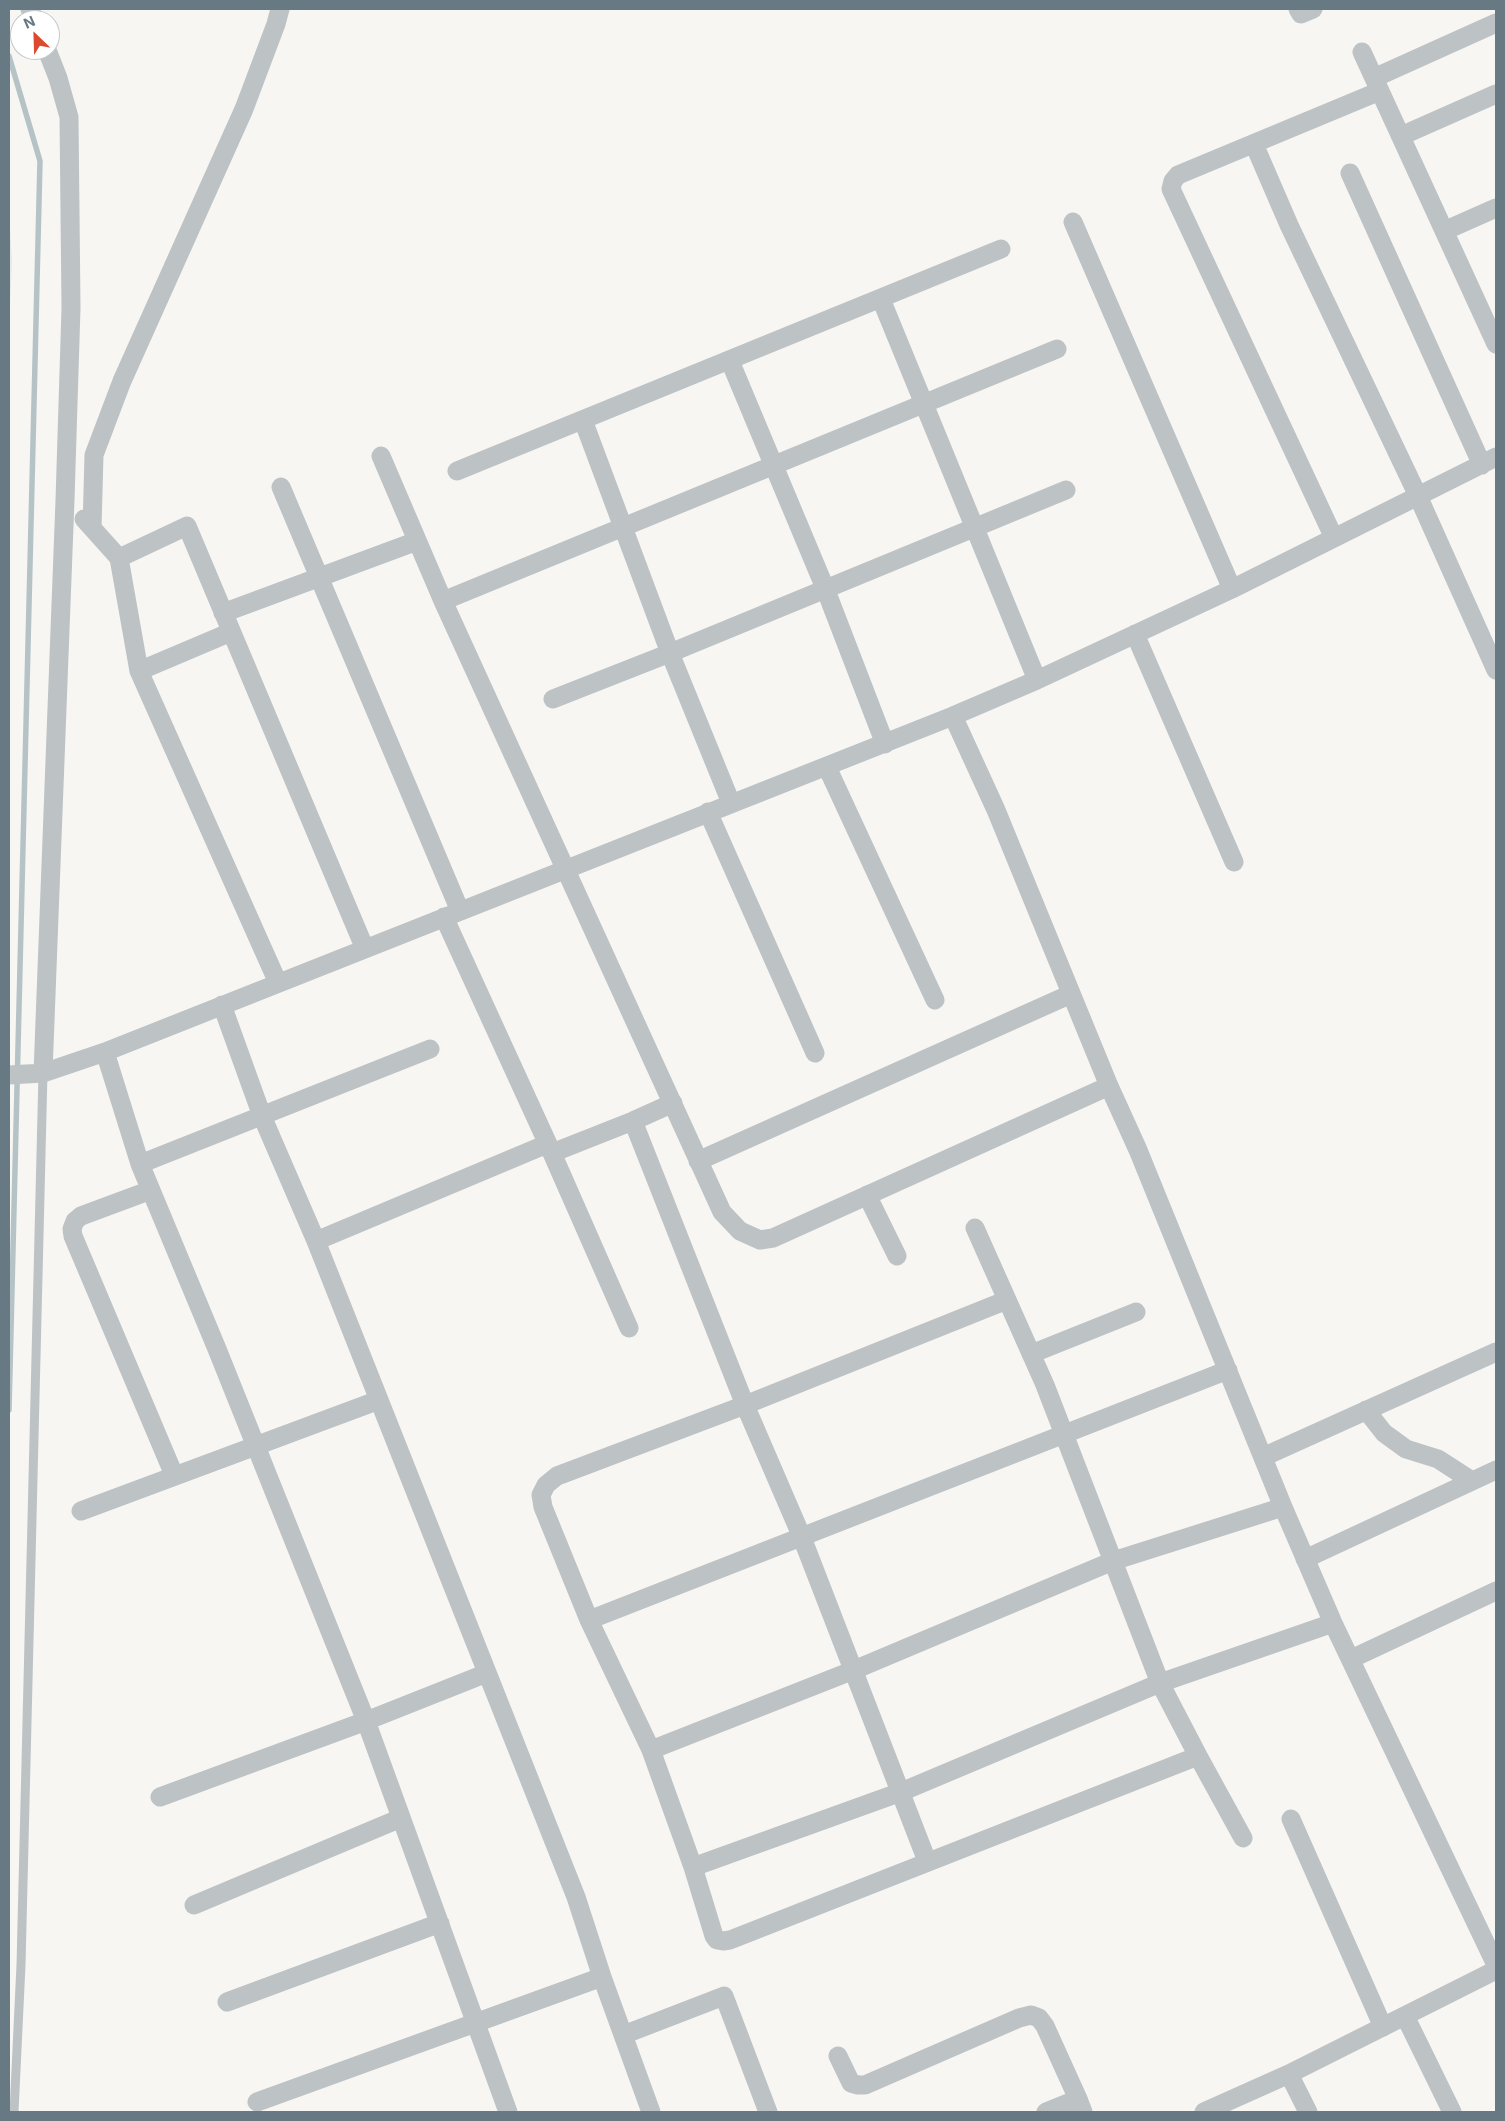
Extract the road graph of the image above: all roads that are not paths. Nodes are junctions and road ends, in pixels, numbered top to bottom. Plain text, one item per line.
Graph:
1 (280, 9) edge
2 (1298, 9) edge
3 (1313, 9) edge
4 (1496, 23) edge
5 (1362, 52) dead end
6 (51, 60) edge
7 (1377, 85) junction
8 (1496, 94) edge
9 (1401, 136) junction
10 (1254, 144) junction
11 (1350, 173) dead end
12 (1496, 208) edge
13 (1073, 222) dead end
14 (1444, 231) junction
15 (1001, 250) dead end
16 (881, 299) junction
17 (1492, 324) edge
18 (1496, 344) edge
19 (1057, 348) dead end
20 (730, 361) junction
21 (924, 404) junction
22 (583, 420) junction
23 (380, 456) dead end
24 (1489, 461) edge
25 (775, 465) junction
26 (457, 471) dead end
27 (281, 488) dead end
28 (1066, 490) dead end
29 (1418, 496) junction
30 (66, 500) junction
31 (622, 527) junction
32 (974, 527) junction
33 (92, 528) junction
34 (1334, 538) junction
35 (417, 541) junction
36 (119, 558) junction
37 (319, 578) junction
38 (825, 588) junction
39 (1232, 588) junction
40 (442, 601) junction
41 (223, 613) junction
42 (231, 632) junction
43 (1135, 634) junction
44 (670, 653) junction
45 (1496, 666) edge
46 (139, 671) junction
47 (1037, 680) junction
48 (553, 699) dead end
49 (953, 716) junction
50 (885, 744) junction
51 (827, 767) junction
52 (731, 803) junction
53 (708, 812) junction
54 (1234, 862) dead end
55 (565, 869) junction
56 (452, 914) junction
57 (365, 949) junction
58 (278, 983) junction
59 (1071, 994) junction
60 (935, 1000) dead end
61 (222, 1006) junction
62 (430, 1049) dead end
63 (105, 1052) junction
64 (815, 1053) dead end
65 (38, 1074) junction
66 (9, 1075) edge
67 (1109, 1086) junction
68 (673, 1103) junction
69 (262, 1116) junction
70 (633, 1122) junction
71 (550, 1148) junction
72 (698, 1161) junction
73 (140, 1164) junction
74 (151, 1190) junction
75 (867, 1195) junction
76 (975, 1228) dead end
77 (316, 1241) junction
78 (897, 1256) dead end
79 (1006, 1300) junction
80 (1136, 1312) dead end
81 (629, 1328) dead end
82 (1496, 1352) edge
83 (1031, 1354) junction
84 (1228, 1370) junction
85 (379, 1400) junction
86 (746, 1405) junction
87 (1366, 1410) junction
88 (1063, 1435) junction
89 (255, 1446) junction
90 (1263, 1457) junction
91 (1496, 1470) edge
92 (174, 1476) junction
93 (1472, 1481) junction
94 (1283, 1507) junction
95 (81, 1511) dead end
96 (802, 1535) junction
97 (1305, 1558) junction
98 (1113, 1561) junction
99 (1496, 1591) edge
100 (589, 1620) junction
101 (1333, 1623) junction
102 (1351, 1659) junction
103 (854, 1670) junction
104 (487, 1673) junction
105 (1160, 1683) junction
106 (366, 1721) junction
107 (651, 1750) junction
108 (1198, 1756) junction
109 (901, 1792) junction
110 (160, 1797) dead end
111 (402, 1818) junction
112 (1291, 1819) dead end
113 (1243, 1838) dead end
114 (927, 1861) junction
115 (693, 1867) junction
116 (194, 1905) dead end
117 (440, 1923) junction
118 (1496, 1965) edge
119 (1496, 1970) edge
120 (602, 1977) junction
121 (227, 2002) dead end
122 (1405, 2016) junction
123 (475, 2023) junction
124 (1383, 2027) junction
125 (623, 2035) junction
126 (838, 2056) dead end
127 (1289, 2074) junction
128 (257, 2102) dead end
129 (1081, 2106) edge
130 (14, 2112) edge
131 (508, 2112) edge
132 (651, 2112) edge
133 (768, 2112) edge
134 (1046, 2112) edge
135 (1204, 2112) edge
136 (1308, 2112) edge
137 (1452, 2112) edge

1 - 33 street
2 - 3 street
4 - 7 street
5 - 7 street
6 - 30 street
7 - 9 street
7 - 10 street
8 - 9 street
9 - 14 street
10 - 29 street
10 - 34 street
11 - 24 street
12 - 14 street
13 - 39 street
14 - 17 street
15 - 16 street
16 - 20 street
16 - 21 street
17 - 18 street
19 - 21 street
20 - 22 street
20 - 25 street
21 - 25 street
21 - 32 street
22 - 26 street
22 - 31 street
23 - 35 street
24 - 29 street
25 - 31 street
25 - 38 street
27 - 37 street
28 - 32 street
29 - 34 street
29 - 45 street
30 - 33 street
30 - 65 street
31 - 40 street
31 - 44 street
32 - 38 street
32 - 47 street
33 - 36 street
34 - 39 street
35 - 37 street
35 - 40 street
36 - 41 street
36 - 46 street
37 - 41 street
37 - 56 street
38 - 44 street
38 - 50 street
39 - 43 street
40 - 55 street
41 - 42 street
42 - 46 street
42 - 57 street
43 - 47 street
43 - 54 street
44 - 48 street
44 - 52 street
46 - 58 street
47 - 49 street
49 - 50 street
49 - 59 street
50 - 51 street
51 - 52 street
51 - 60 street
52 - 53 street
53 - 55 street
53 - 64 street
55 - 56 street
55 - 68 street
56 - 57 street
56 - 71 street
57 - 58 street
58 - 61 street
59 - 67 street
59 - 72 street
61 - 63 street
61 - 69 street
62 - 69 street
63 - 65 street
63 - 73 street
65 - 66 street
65 - 130 lane
67 - 75 street
67 - 84 street
68 - 70 street
68 - 72 street
69 - 73 street
69 - 77 street
70 - 71 street
70 - 86 street
71 - 77 street
71 - 81 street
72 - 75 street
73 - 74 street
74 - 89 street
74 - 92 street
75 - 78 street
76 - 79 street
77 - 85 street
79 - 83 street
79 - 86 street
80 - 83 street
82 - 87 street
83 - 88 street
84 - 88 street
84 - 90 street
85 - 89 street
85 - 104 street
86 - 96 street
86 - 100 street
87 - 90 street
87 - 93 street
88 - 96 street
88 - 98 street
89 - 92 street
89 - 106 street
90 - 94 street
91 - 93 street
92 - 95 street
93 - 97 street
94 - 97 street
94 - 98 street
96 - 100 street
96 - 103 street
97 - 101 street
98 - 103 street
98 - 105 street
99 - 102 street
100 - 107 street
101 - 102 street
101 - 105 street
102 - 118 street
103 - 107 street
103 - 109 street
104 - 106 street
104 - 120 street
105 - 108 street
105 - 109 street
106 - 110 street
106 - 111 street
107 - 115 street
108 - 113 street
108 - 114 street
109 - 114 street
109 - 115 street
111 - 116 street
111 - 117 street
112 - 124 street
114 - 115 street
117 - 121 street
117 - 123 street
119 - 122 street
120 - 123 street
120 - 125 street
122 - 124 street
122 - 137 street
123 - 128 street
123 - 131 street
124 - 127 street
125 - 132 street
125 - 133 street
126 - 129 street
127 - 135 street
127 - 136 street
129 - 134 street

